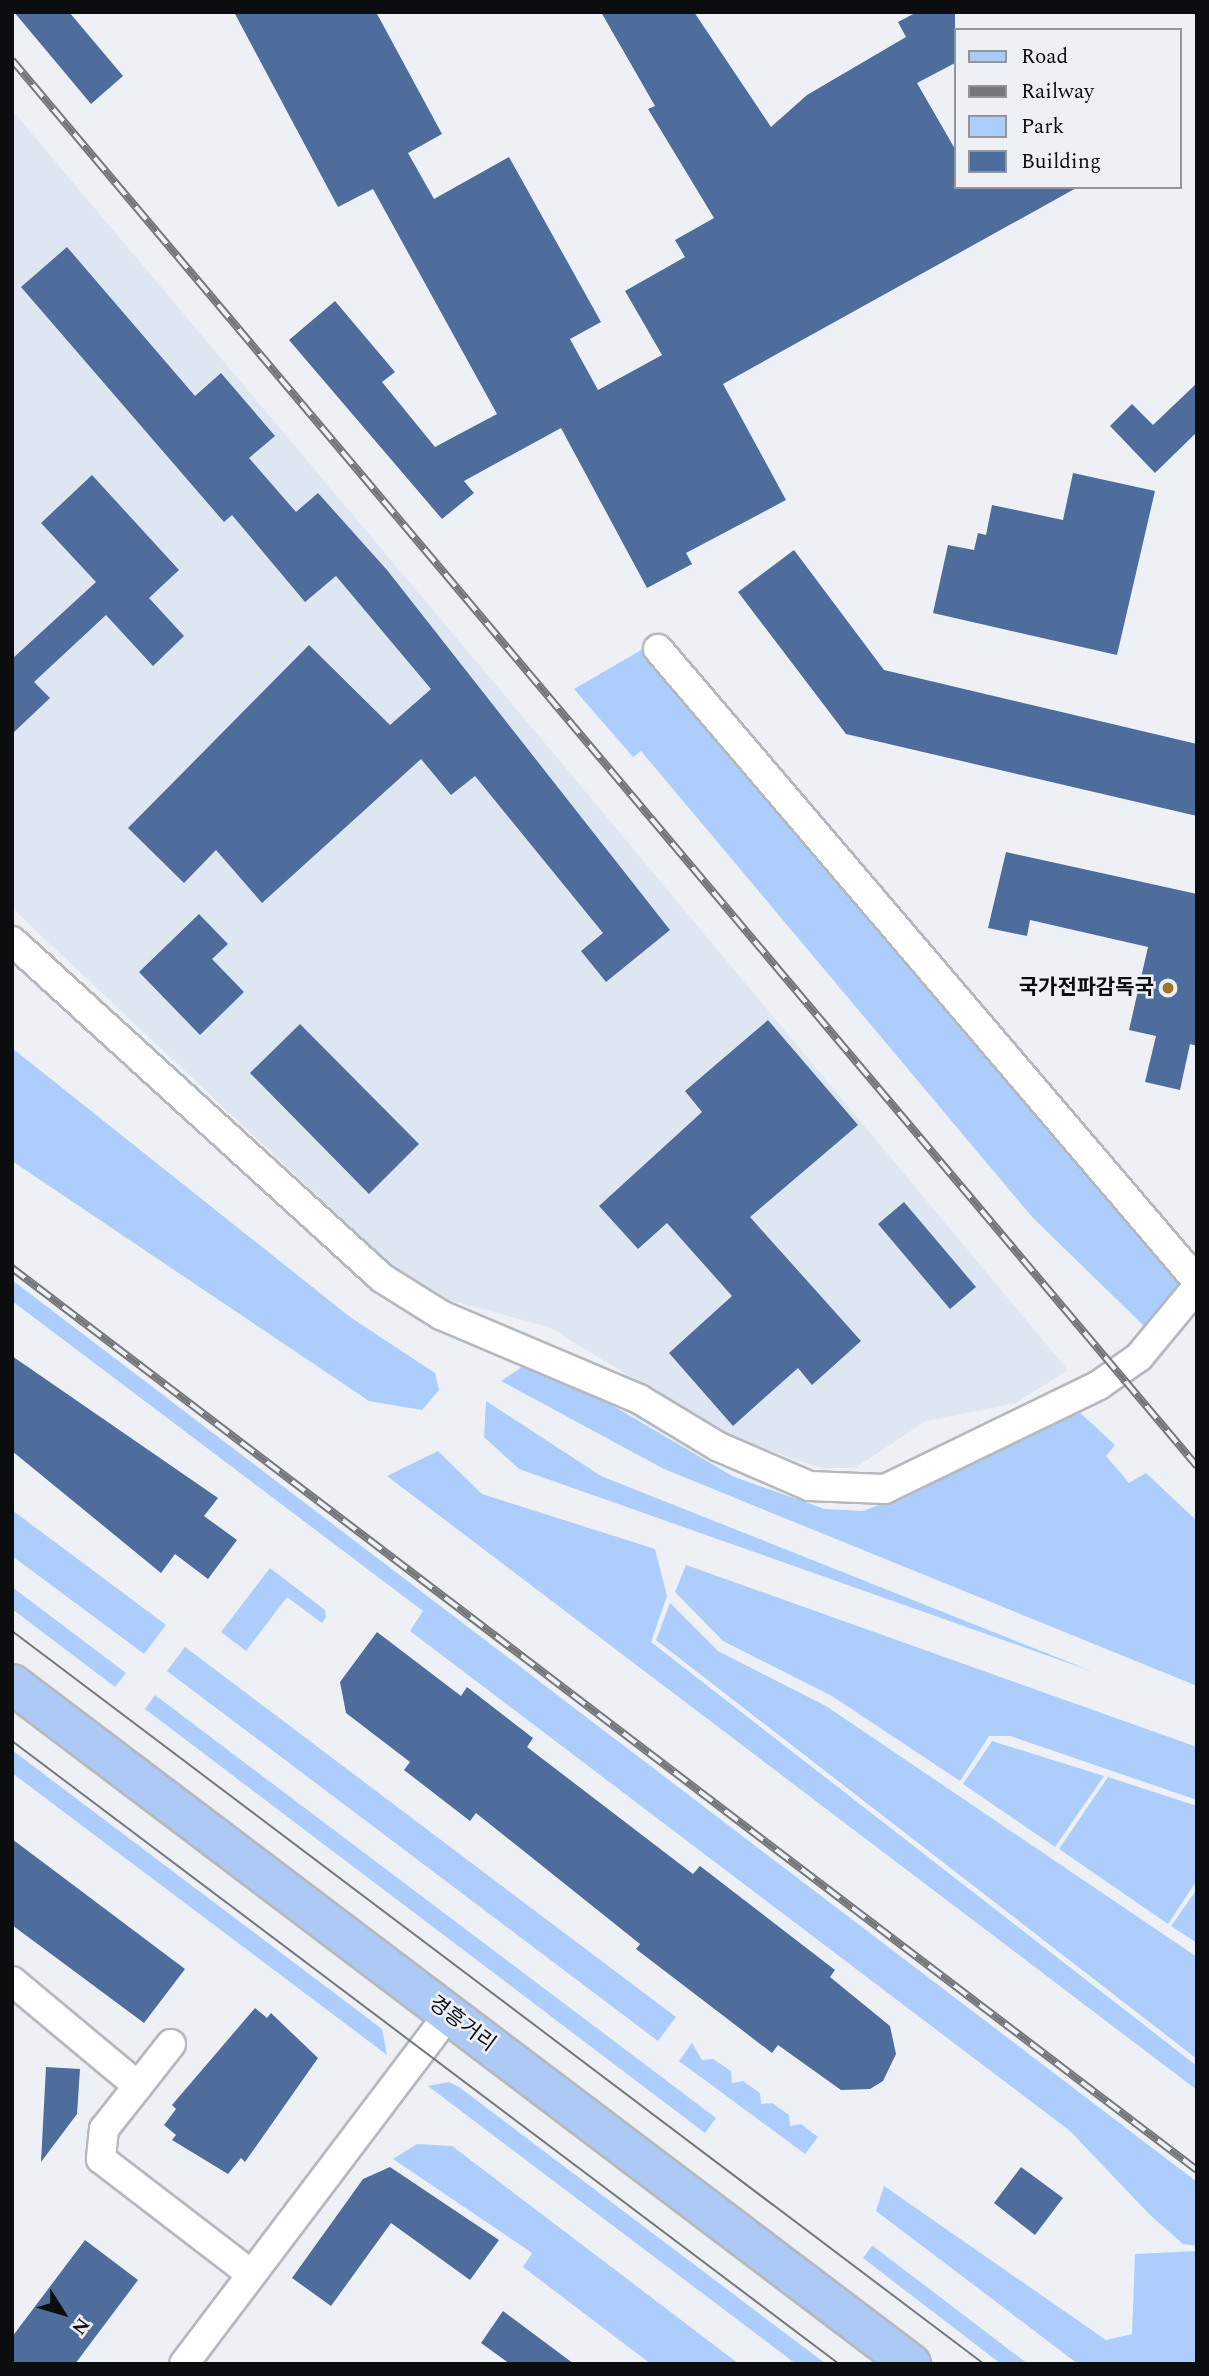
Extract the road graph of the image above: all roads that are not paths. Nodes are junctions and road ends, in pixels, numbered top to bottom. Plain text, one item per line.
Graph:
1 (658, 649) dead end
2 (12, 941) edge
3 (1197, 1281) edge
4 (1197, 1287) edge
5 (12, 1684) edge
6 (12, 1981) edge
7 (449, 2014) junction
8 (171, 2044) dead end
9 (138, 2086) junction
10 (251, 2274) junction
11 (184, 2364) edge
12 (911, 2364) edge

1 - 3 street
2 - 4 street
5 - 7 main road, 경흥거리
6 - 9 street
7 - 10 street
7 - 12 main road, 경흥거리
8 - 9 street
9 - 10 street
10 - 11 street

